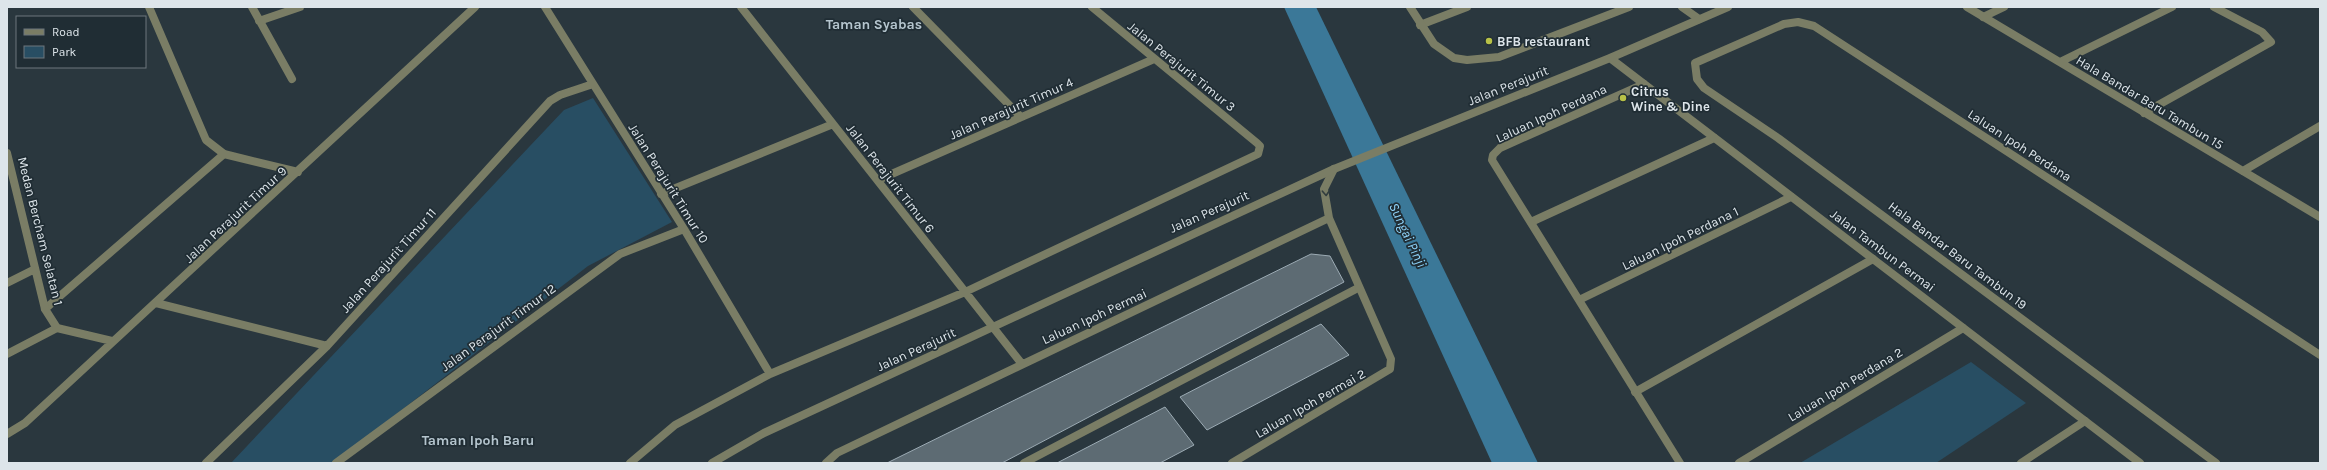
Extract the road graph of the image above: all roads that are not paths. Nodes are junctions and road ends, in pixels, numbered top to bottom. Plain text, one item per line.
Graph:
1 (148, 7) edge
2 (252, 7) edge
3 (300, 7) edge
4 (475, 7) edge
5 (545, 7) edge
6 (741, 7) edge
7 (913, 7) edge
8 (1092, 7) edge
9 (1410, 7) edge
10 (1467, 7) edge
11 (1629, 7) edge
12 (1682, 7) edge
13 (1728, 7) edge
14 (1967, 7) edge
15 (2004, 7) edge
16 (2172, 7) edge
17 (2214, 7) edge
18 (1983, 17) junction
19 (1699, 19) junction
20 (259, 21) junction
21 (1420, 25) junction
22 (1610, 58) junction
23 (1154, 59) junction
24 (2060, 62) junction
25 (1696, 63) joint
26 (292, 80) dead end
27 (593, 84) junction
28 (1644, 84) junction
29 (2144, 112) junction
30 (1021, 117) junction
31 (834, 124) junction
32 (2320, 126) edge
33 (1714, 138) junction
34 (7, 153) edge
35 (224, 154) junction
36 (1334, 169) junction
37 (298, 172) junction
38 (2243, 172) junction
39 (10, 179) edge
40 (878, 180) junction
41 (661, 194) junction
42 (1791, 197) junction
43 (2320, 217) edge
44 (1329, 218) junction
45 (1531, 222) junction
46 (684, 228) junction
47 (1873, 259) junction
48 (35, 269) junction
49 (7, 282) edge
50 (1358, 288) junction
51 (965, 292) junction
52 (1579, 300) junction
53 (156, 303) junction
54 (45, 309) junction
55 (57, 328) junction
56 (994, 328) junction
57 (1964, 328) junction
58 (112, 341) junction
59 (327, 346) junction
60 (7, 354) edge
61 (2320, 355) edge
62 (1022, 364) junction
63 (770, 374) junction
64 (1635, 392) junction
65 (2085, 421) junction
66 (7, 434) edge
67 (1239, 461) edge
68 (206, 463) edge
69 (336, 463) edge
70 (630, 463) edge
71 (712, 463) edge
72 (826, 463) edge
73 (1024, 463) edge
74 (1680, 463) edge
75 (1739, 463) edge
76 (2021, 463) edge
77 (2140, 463) edge
78 (2216, 463) edge

1 - 35 street
2 - 20 street
3 - 20 street
4 - 37 street, Jalan Perajurit Timur 9
5 - 27 street, Jalan Perajurit Timur 10
6 - 31 street, Jalan Perajurit Timur 6
7 - 30 street
8 - 23 street, Jalan Perajurit Timur 3
9 - 21 street
10 - 21 street
11 - 21 street
12 - 19 street
13 - 19 street, Jalan Perajurit
14 - 18 street, Hala Bandar Baru Tambun 15
15 - 18 street
16 - 24 street
17 - 29 street
18 - 24 street, Hala Bandar Baru Tambun 15
19 - 22 street, Jalan Perajurit
20 - 26 street
22 - 28 street, Jalan Tambun Permai
22 - 36 street, Jalan Perajurit
23 - 30 street, Jalan Perajurit Timur 4
23 - 51 street, Jalan Perajurit Timur 3
24 - 29 street, Hala Bandar Baru Tambun 15
25 - 61 street, Laluan Ipoh Perdana
25 - 78 street, Hala Bandar Baru Tambun 19
27 - 41 street, Jalan Perajurit Timur 10
27 - 59 street, Jalan Perajurit Timur 11
28 - 33 street, Jalan Tambun Permai
28 - 45 street, Laluan Ipoh Perdana
29 - 38 street, Hala Bandar Baru Tambun 15
30 - 40 street, Jalan Perajurit Timur 4
31 - 40 street, Jalan Perajurit Timur 6
31 - 41 street
32 - 38 street
33 - 42 street, Jalan Tambun Permai
33 - 45 street
34 - 39 street, Medan Bercham Selatan 1
35 - 37 street
35 - 54 street
36 -> 44 street
36 - 56 street, Jalan Perajurit
37 - 53 street, Jalan Perajurit Timur 9
38 - 43 street, Hala Bandar Baru Tambun 15
39 - 48 street, Medan Bercham Selatan 1
40 - 51 street, Jalan Perajurit Timur 6
41 - 46 street, Jalan Perajurit Timur 10
42 - 47 street, Jalan Tambun Permai
42 - 52 street, Laluan Ipoh Perdana 1
44 - 50 street
44 - 62 street, Laluan Ipoh Permai
45 - 52 street, Laluan Ipoh Perdana
46 - 63 street, Jalan Perajurit Timur 10
46 - 69 street, Jalan Perajurit Timur 12
47 - 57 street, Jalan Tambun Permai
47 - 64 street
48 - 49 street
48 - 54 street, Medan Bercham Selatan 1
50 - 67 street, Laluan Ipoh Permai 2
50 - 73 street
51 - 56 street, Jalan Perajurit Timur 6
51 - 63 street
52 - 64 street
53 - 58 street, Jalan Perajurit Timur 9
53 - 59 street
54 - 55 street, Medan Bercham Selatan 1
55 - 58 street
55 - 60 street
56 - 62 street, Jalan Perajurit Timur 6
56 - 71 street, Jalan Perajurit
57 - 65 street, Jalan Tambun Permai
57 - 75 street, Laluan Ipoh Perdana 2
58 - 66 street, Jalan Perajurit Timur 9
59 - 68 street, Jalan Perajurit Timur 11
62 - 72 street, Laluan Ipoh Permai
63 - 70 street
64 - 74 street
65 - 76 street
65 - 77 street, Jalan Tambun Permai

